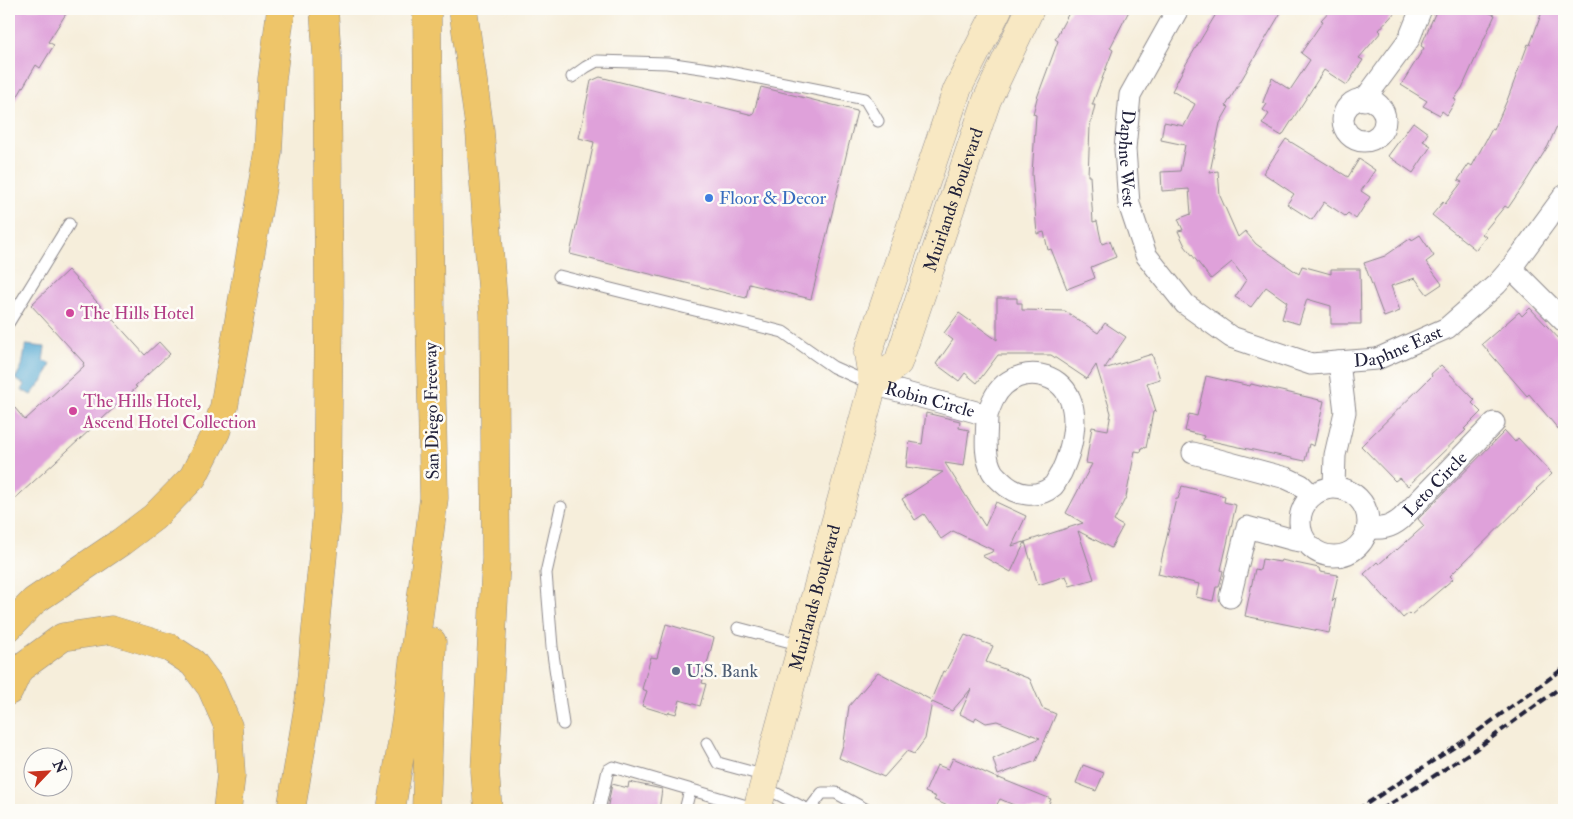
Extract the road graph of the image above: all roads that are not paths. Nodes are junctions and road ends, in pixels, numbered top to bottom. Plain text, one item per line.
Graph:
1 (281, 9) edge
2 (324, 9) edge
3 (427, 9) edge
4 (463, 9) edge
5 (998, 9) edge
6 (1030, 9) edge
7 (1178, 9) edge
8 (1421, 9) edge
9 (572, 77) dead end
10 (1364, 100) dead end
11 (878, 122) dead end
12 (1564, 196) edge
13 (69, 224) dead end
14 (1511, 268) junction
15 (559, 276) dead end
16 (1185, 304) joint
17 (1564, 321) edge
18 (9, 322) edge
19 (1339, 362) junction
20 (873, 384) junction
21 (987, 415) junction
22 (1494, 423) dead end
23 (1193, 453) dead end
24 (1334, 487) junction
25 (1310, 497) junction
26 (561, 507) dead end
27 (1368, 528) junction
28 (1306, 542) junction
29 (1230, 598) dead end
30 (9, 627) edge
31 (738, 628) dead end
32 (802, 645) junction
33 (9, 691) edge
34 (418, 722) junction
35 (563, 724) dead end
36 (707, 743) dead end
37 (690, 790) junction
38 (761, 795) edge
39 (227, 810) edge
40 (291, 810) edge
41 (392, 810) edge
42 (426, 810) edge
43 (488, 810) edge
44 (600, 810) edge
45 (685, 810) edge
46 (809, 810) edge
47 (868, 810) edge

1 - 30 highway
2 - 40 highway
3 - 34 highway, San Diego Freeway
4 - 43 highway
5 - 20 main road, Muirlands Boulevard
6 - 20 main road, Muirlands Boulevard
7 - 16 street, Daphne West
8 - 10 street
9 - 11 lane
12 - 14 street, Daphne East
13 - 18 lane
14 - 17 street
14 - 19 street, Daphne East
15 - 20 lane
16 - 19 street, Daphne East
19 - 24 street
20 - 21 street, Robin Circle
20 - 32 main road, Muirlands Boulevard
21 - 21 street, Robin Circle
22 - 27 street, Leto Circle
23 - 25 street
24 - 25 street
24 - 27 street
25 - 28 street
26 - 35 lane
27 - 28 street
28 - 29 street
31 - 32 lane
32 - 38 main road, Muirlands Boulevard
33 - 39 highway
34 - 41 highway
34 - 42 highway
36 - 38 lane
37 - 38 lane
37 - 44 lane
37 - 45 lane
38 - 46 lane
46 - 47 lane

